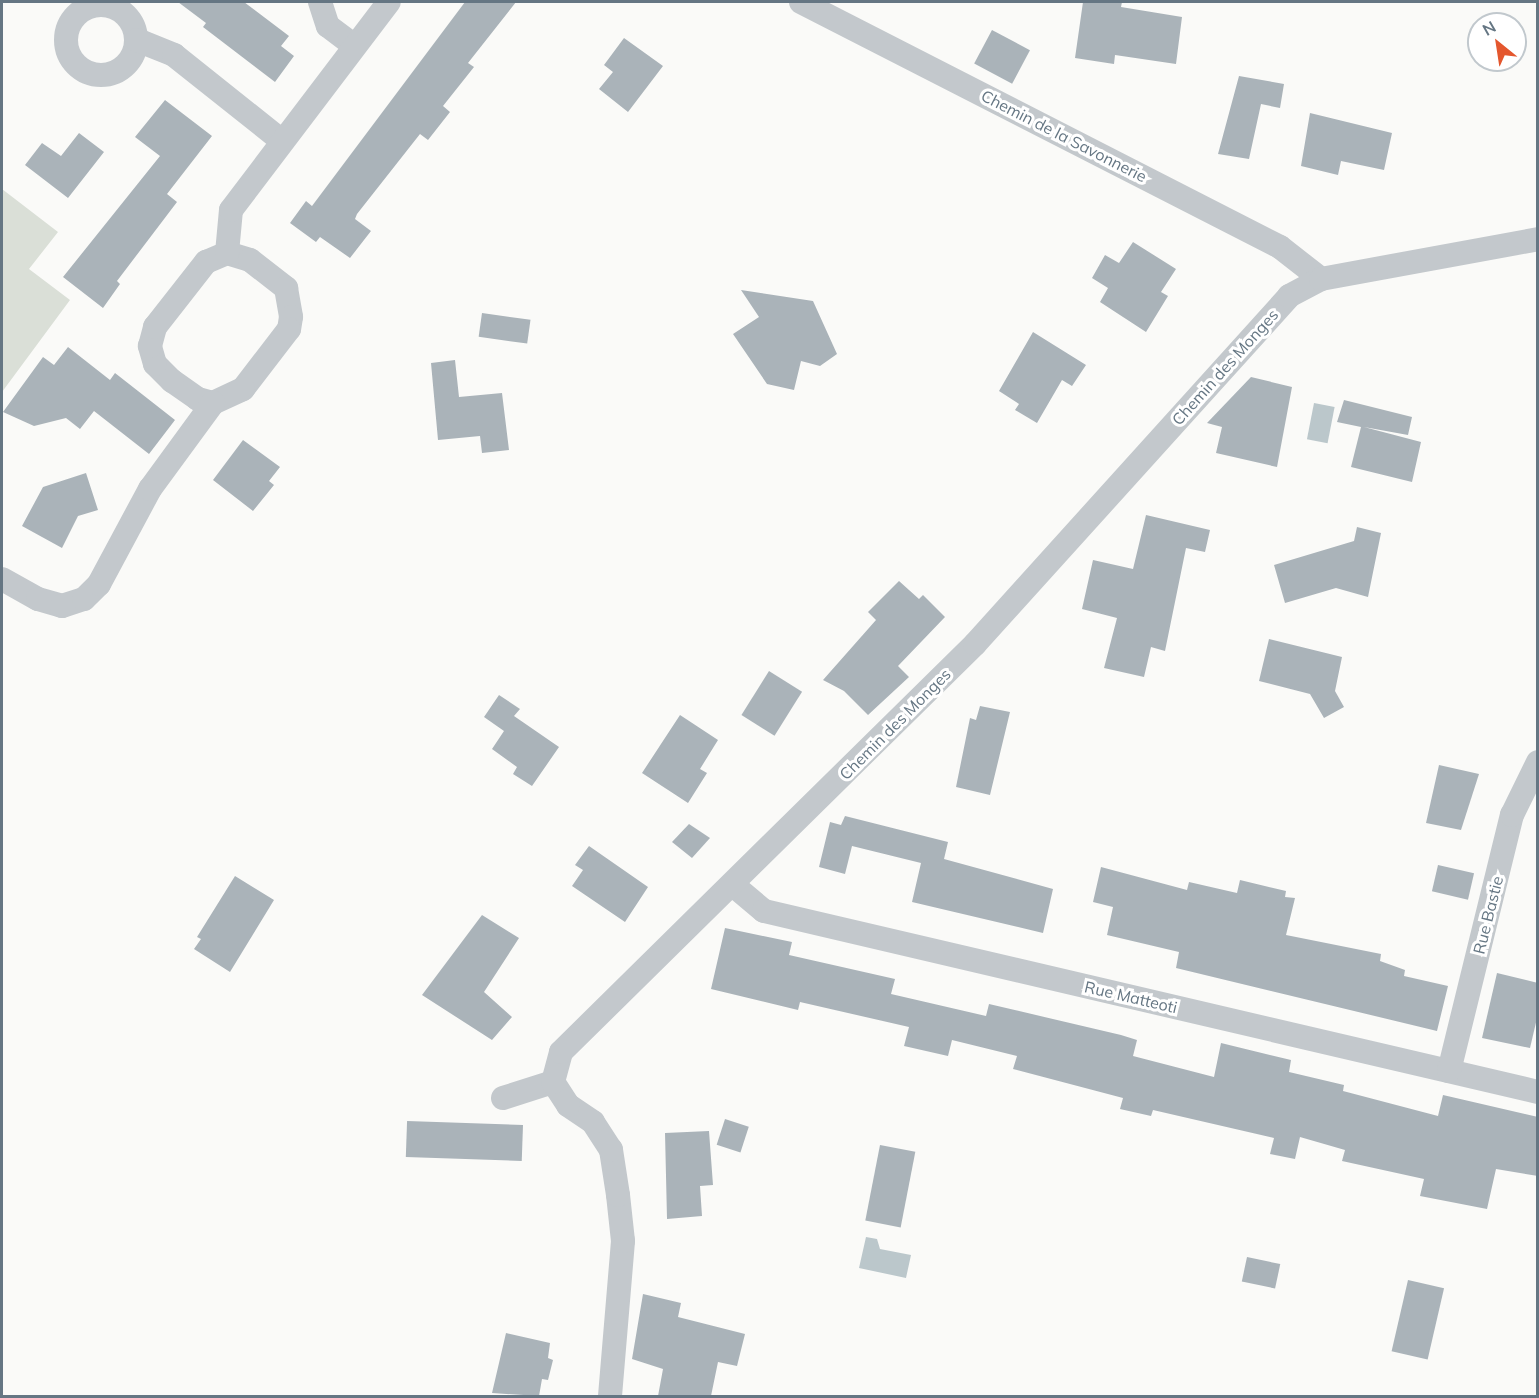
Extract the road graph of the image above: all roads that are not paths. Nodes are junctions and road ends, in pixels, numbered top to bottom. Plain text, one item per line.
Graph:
1 (320, 2) edge
2 (389, 2) edge
3 (801, 2) edge
4 (137, 40) dead end
5 (353, 45) junction
6 (281, 140) junction
7 (1538, 239) edge
8 (227, 253) junction
9 (1321, 279) junction
10 (213, 403) junction
11 (2, 579) edge
12 (1538, 762) edge
13 (733, 885) junction
14 (1449, 1071) junction
15 (554, 1082) junction
16 (1538, 1092) edge
17 (503, 1098) dead end
18 (610, 1396) edge

1 - 5 street
2 - 5 street
3 - 9 street, Chemin de la Savonnerie
4 - 6 street
5 - 6 street
6 - 8 street
7 - 9 street, Chemin des Monges
8 - 10 street
8 - 10 street
9 - 13 street, Chemin des Monges
10 - 11 street
12 - 14 street, Rue Bastie
13 - 14 street, Rue Matteoti
13 - 15 street, Chemin des Monges
14 - 16 street, Rue Matteoti
15 - 17 street
15 - 18 street

